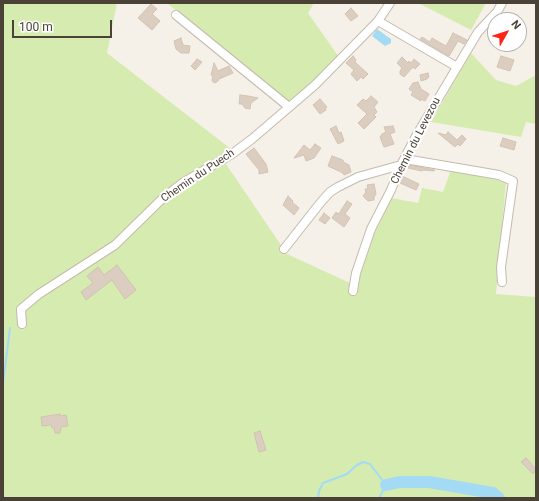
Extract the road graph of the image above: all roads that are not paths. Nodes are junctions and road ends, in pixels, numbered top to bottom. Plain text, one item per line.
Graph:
1 (390, 3) edge
2 (502, 3) edge
3 (176, 15) dead end
4 (378, 22) junction
5 (456, 67) junction
6 (289, 107) junction
7 (403, 162) junction
8 (284, 249) dead end
9 (502, 282) dead end
10 (353, 291) dead end
11 (22, 324) dead end

1 - 4 street, Chemin du Puech
2 - 5 street, Chemin du Levezou
3 - 6 street
4 - 5 street
4 - 6 street, Chemin du Puech
5 - 7 street, Chemin du Levezou
6 - 11 street, Chemin du Puech
7 - 8 street
7 - 9 street
7 - 10 street, Chemin du Levezou

